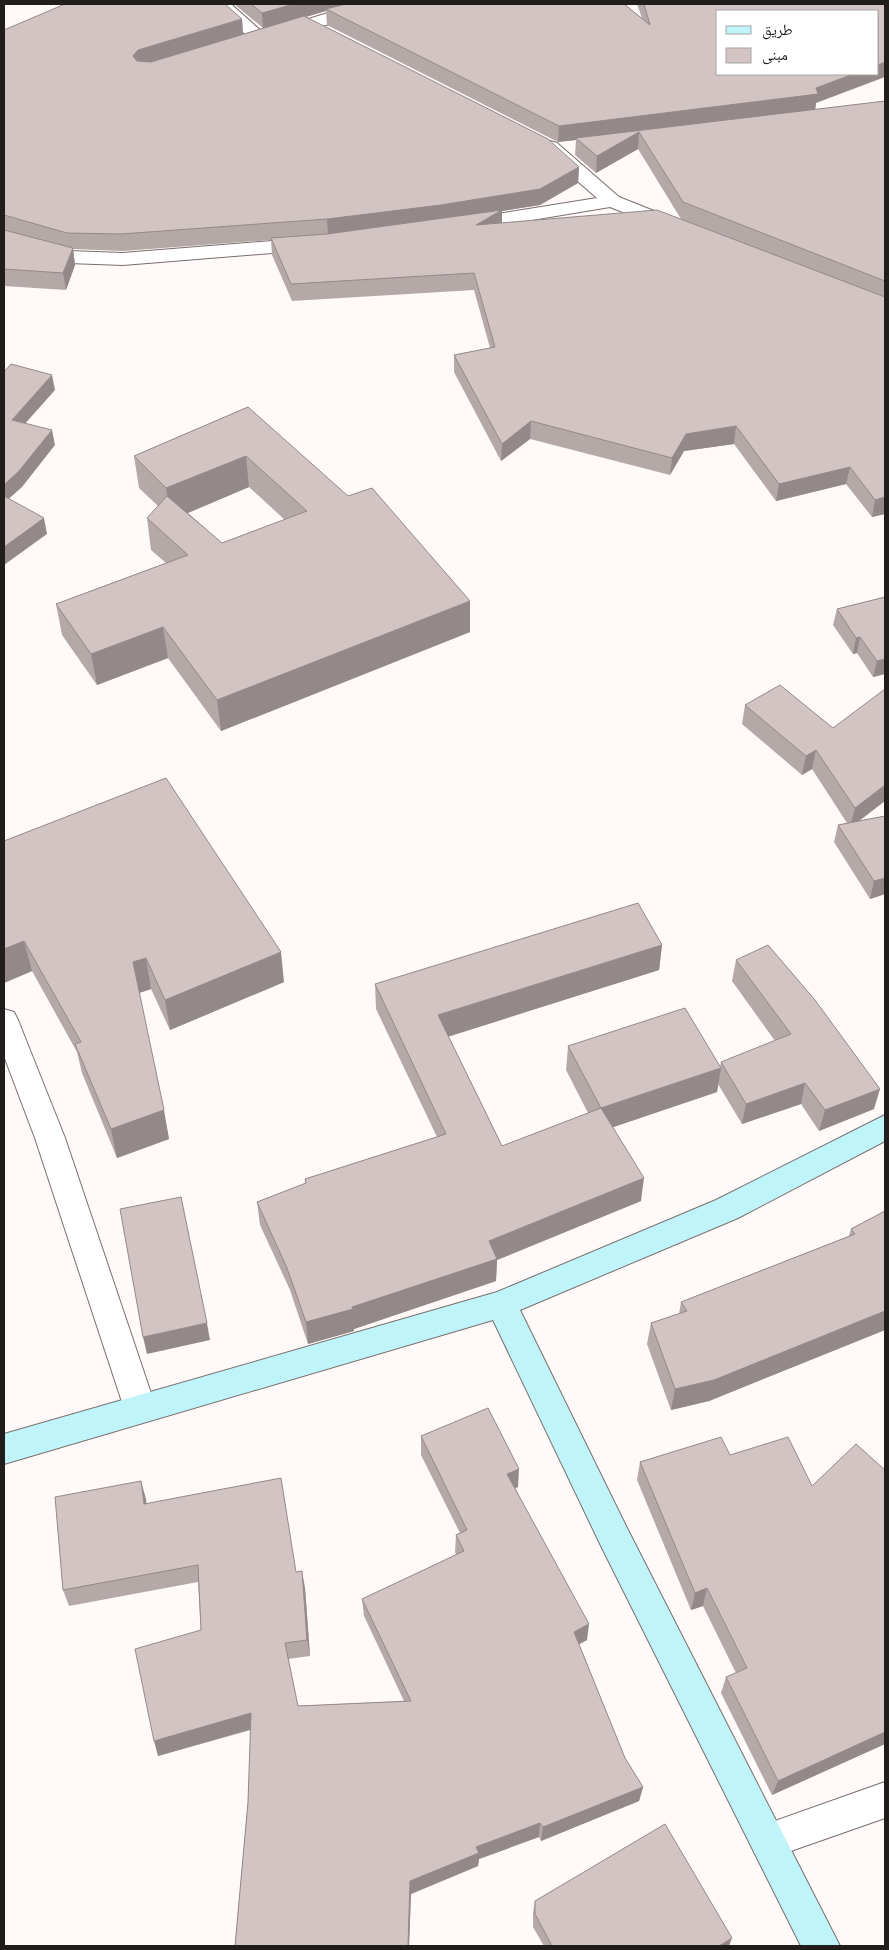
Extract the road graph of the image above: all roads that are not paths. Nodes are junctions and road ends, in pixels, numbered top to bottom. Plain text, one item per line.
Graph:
1 (221, 4) edge
2 (374, 4) edge
3 (308, 25) junction
4 (335, 38) edge
5 (261, 39) junction
6 (244, 44) edge
7 (537, 141) edge
8 (574, 148) dead end
9 (555, 150) junction
10 (612, 201) junction
11 (451, 228) edge
12 (685, 230) edge
13 (4, 238) edge
14 (328, 243) edge
15 (4, 1020) edge
16 (885, 1127) edge
17 (501, 1304) junction
18 (140, 1408) junction
19 (4, 1449) edge
20 (885, 1800) edge
21 (768, 1841) junction
22 (821, 1946) edge

1 - 5 street
2 - 3 street
3 - 4 street
3 - 5 street
5 - 6 street
7 - 9 street
8 - 9 street
9 - 10 street
10 - 11 street
10 - 12 street
13 - 14 street
15 - 18 street
16 - 17 main road
17 - 18 main road
17 - 21 main road
18 - 19 main road
20 - 21 street
21 - 22 main road

